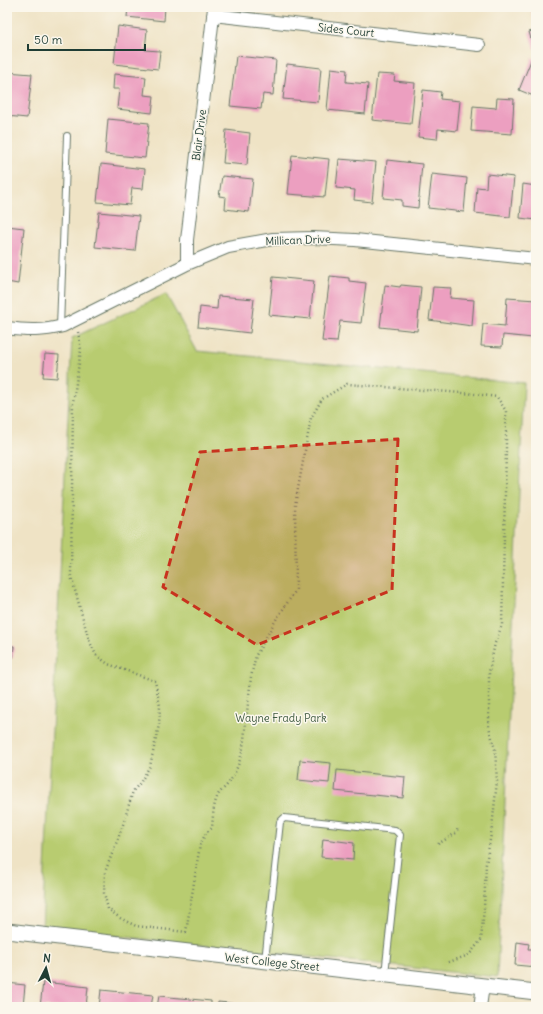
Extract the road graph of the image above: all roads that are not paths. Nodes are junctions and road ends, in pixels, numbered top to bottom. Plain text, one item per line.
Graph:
1 (213, 11) edge
2 (479, 45) dead end
3 (68, 136) dead end
4 (536, 259) edge
5 (187, 264) junction
6 (60, 327) junction
7 (7, 328) edge
8 (7, 931) edge
9 (264, 961) junction
10 (385, 975) junction
11 (483, 986) junction
12 (536, 992) edge
13 (480, 1007) edge

1 - 2 street, Sides Court
1 - 5 street, Blair Drive
3 - 6 lane
4 - 5 street, Millican Drive
5 - 6 street, Millican Drive
6 - 7 street, Millican Drive
8 - 9 street, West College Street
9 - 10 street, West College Street
9 - 10 lane
10 - 11 street, West College Street
11 - 12 street, West College Street
11 - 13 street

